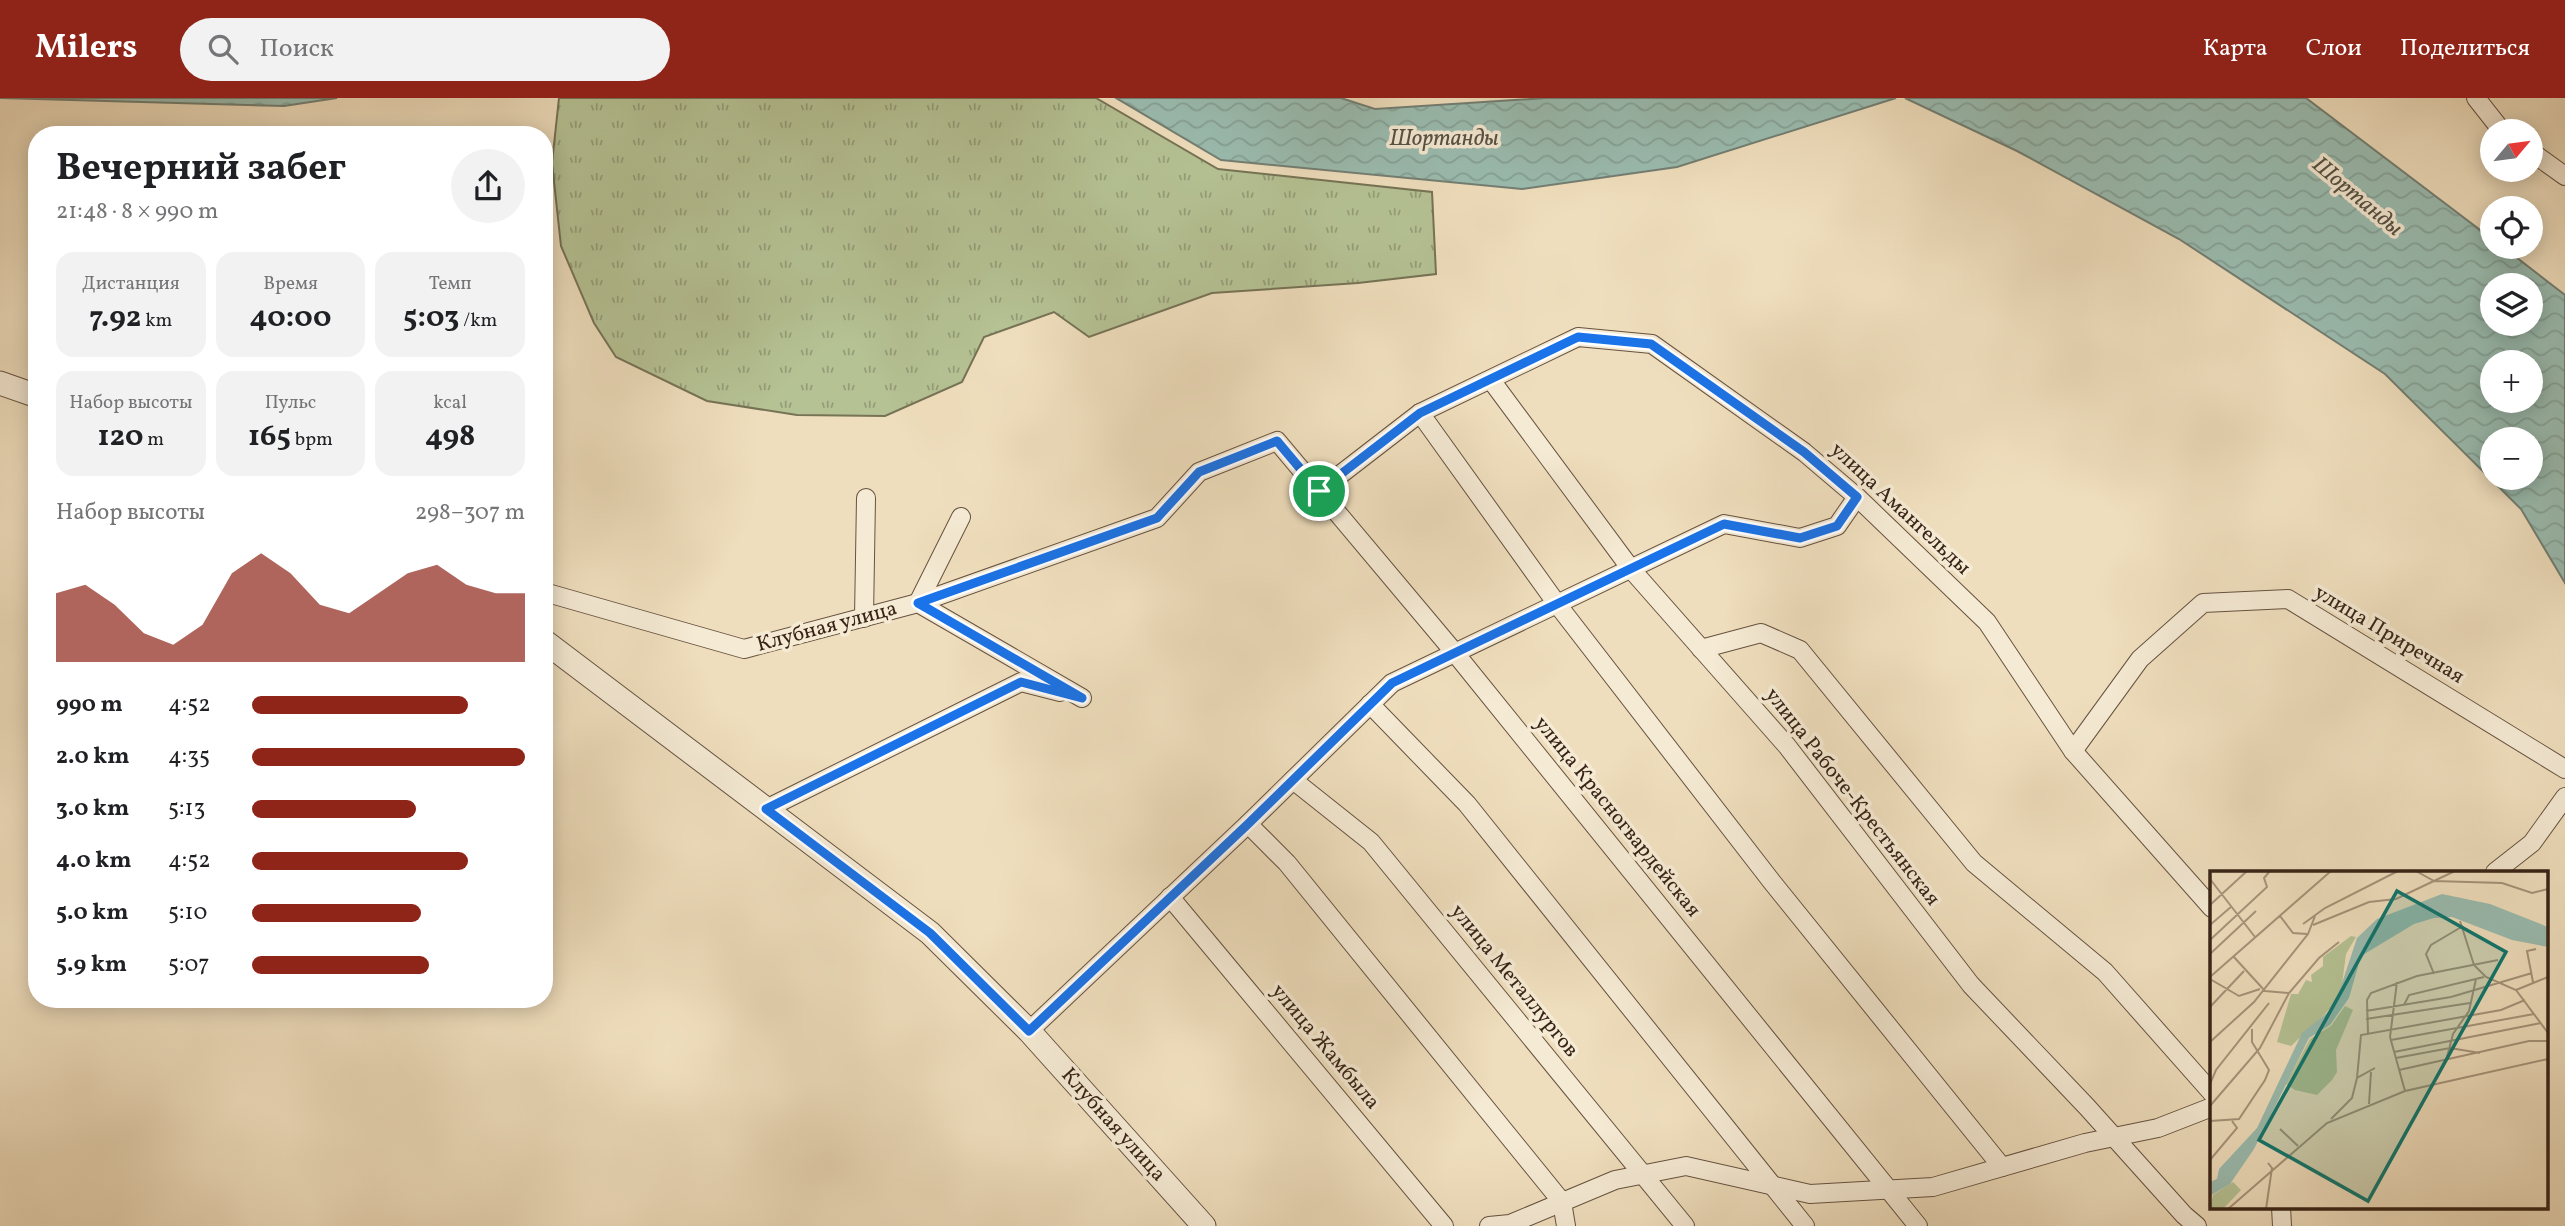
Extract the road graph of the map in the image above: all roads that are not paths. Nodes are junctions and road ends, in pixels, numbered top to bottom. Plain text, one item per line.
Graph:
1 (2476, 98) edge
2 (2493, 119) edge
3 (2543, 160) edge
4 (2565, 176) edge
5 (1491, 380) junction
6 (0, 383) edge
7 (28, 393) edge
8 (1420, 413) junction
9 (1319, 491) junction
10 (1857, 497) junction
11 (866, 498) dead end
12 (961, 517) dead end
13 (1631, 569) junction
14 (553, 595) edge
15 (918, 603) junction
16 (1557, 604) junction
17 (864, 618) junction
18 (553, 648) edge
19 (1701, 649) junction
20 (1455, 653) junction
21 (1370, 704) junction
22 (2073, 751) junction
23 (2565, 769) edge
24 (1293, 780) junction
25 (2565, 797) edge
26 (766, 809) junction
27 (1248, 824) junction
28 (2497, 871) edge
29 (1170, 897) junction
30 (2210, 907) edge
31 (1029, 1031) junction
32 (2210, 1092) edge
33 (2210, 1107) edge
34 (2114, 1137) junction
35 (2002, 1167) junction
36 (1643, 1174) junction
37 (1772, 1186) junction
38 (1888, 1190) junction
39 (1562, 1202) junction
40 (2281, 1208) edge
41 (1204, 1226) edge
42 (1444, 1226) edge
43 (1489, 1226) edge
44 (1566, 1226) edge
45 (1685, 1226) edge
46 (1805, 1226) edge
47 (1918, 1226) edge
48 (2197, 1226) edge
49 (2282, 1226) edge

1 - 2 street
3 - 4 street
5 - 8 street, улица Амангельды
5 - 10 street, улица Амангельды
5 - 13 street, улица Рабоче-Крестьянская
6 - 7 street
8 - 9 street, улица Амангельды
8 - 16 street
9 - 15 street, улица Красногвардейская
9 - 20 street, улица Красногвардейская
10 - 13 street
10 - 22 street, улица Амангельды
11 - 17 street
12 - 15 street
13 - 16 street
13 - 19 street, улица Рабоче-Крестьянская
14 - 17 street, Клубная улица
15 - 17 street, Клубная улица
15 - 26 street, Клубная улица
16 - 20 street
16 - 35 street
18 - 26 street, Клубная улица
19 - 32 street
19 - 34 street, улица Рабоче-Крестьянская
20 - 21 street
20 - 38 street, улица Красногвардейская
21 - 24 street
21 - 37 street
22 - 23 street, улица Приречная
22 - 30 street, улица Амангельды
24 - 27 street
24 - 36 street, улица Металлургов
25 - 28 street
26 - 31 street, Клубная улица
27 - 29 street
27 - 39 street
29 - 31 street
29 - 42 street, улица Жамбыла
31 - 41 street, Клубная улица
33 - 34 street
34 - 35 street
34 - 48 street, улица Рабоче-Крестьянская
35 - 38 street
36 - 37 street
36 - 39 street
36 - 45 street, улица Металлургов
37 - 38 street
37 - 46 street
38 - 47 street, улица Красногвардейская
39 - 43 street
39 - 44 street
40 - 49 street

